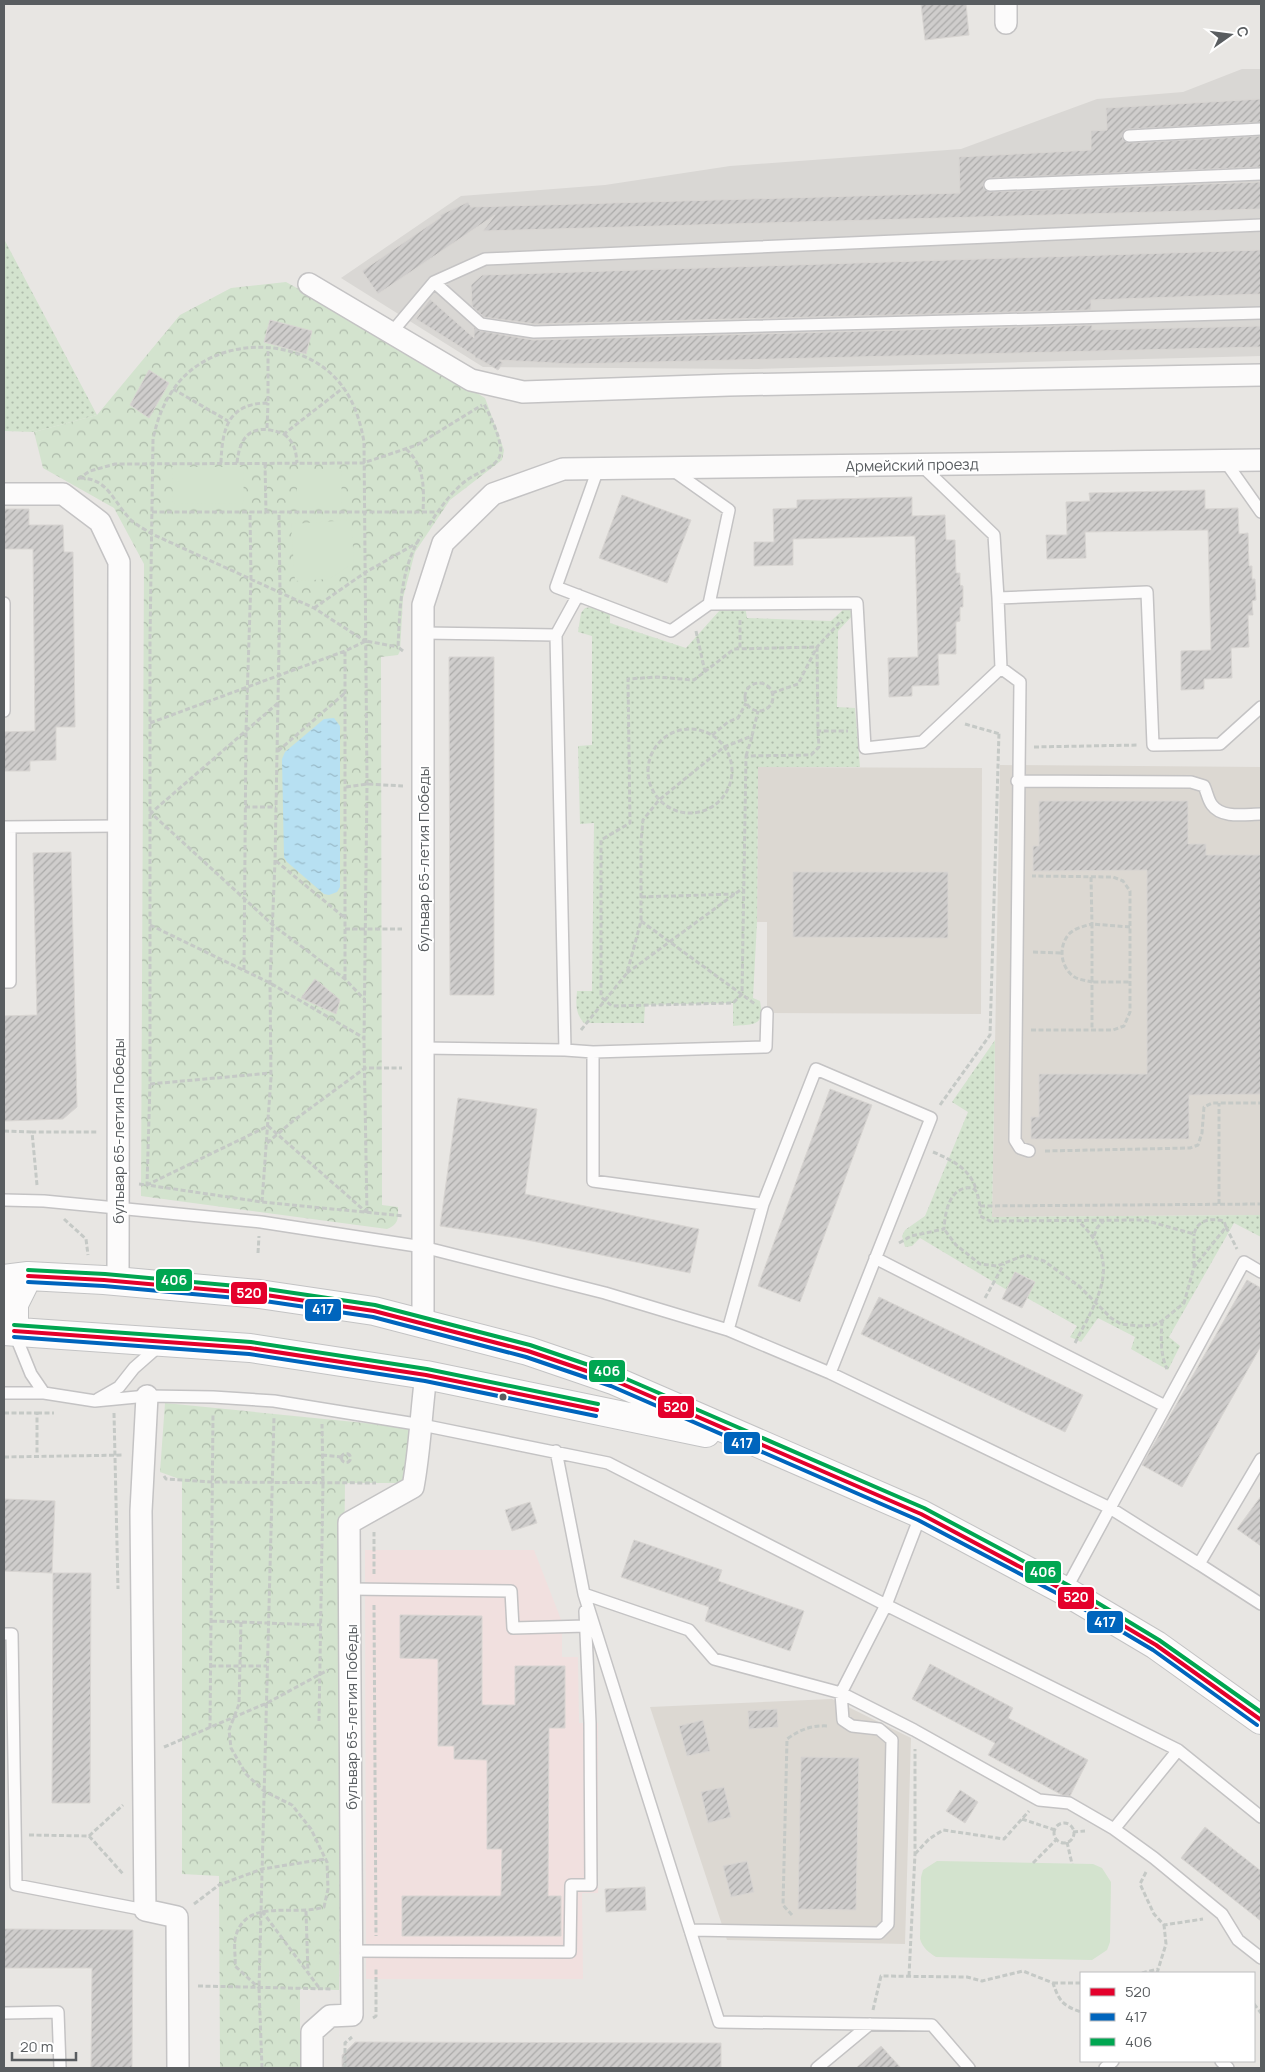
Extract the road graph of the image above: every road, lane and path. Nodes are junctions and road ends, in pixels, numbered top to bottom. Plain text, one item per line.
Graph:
1 (1261, 129) edge
2 (1130, 136) dead end
3 (1261, 174) edge
4 (990, 185) dead end
5 (1261, 225) edge
6 (434, 282) junction
7 (309, 284) dead end
8 (1261, 313) edge
9 (392, 332) junction
10 (268, 347) junction
11 (1261, 375) edge
12 (343, 388) junction
13 (173, 389) junction
14 (510, 389) junction
15 (268, 403) junction
16 (228, 421) junction
17 (267, 428) junction
18 (284, 434) junction
19 (406, 449) junction
20 (1261, 460) edge
21 (1225, 461) junction
22 (152, 463) junction
23 (221, 463) junction
24 (237, 463) junction
25 (265, 463) junction
26 (297, 463) junction
27 (366, 463) junction
28 (920, 465) junction
29 (669, 468) junction
30 (563, 469) joint
31 (598, 469) junction
32 (78, 478) dead end
33 (4, 494) edge
34 (152, 512) junction
35 (250, 512) junction
36 (266, 512) junction
37 (279, 512) junction
38 (366, 512) junction
39 (423, 512) junction
40 (438, 512) dead end
41 (1261, 512) edge
42 (152, 534) junction
43 (417, 543) dead end
44 (366, 572) junction
45 (251, 579) junction
46 (280, 592) junction
47 (578, 595) junction
48 (998, 598) junction
49 (4, 603) edge
50 (857, 603) junction
51 (709, 604) junction
52 (740, 604) junction
53 (314, 608) junction
54 (693, 616) junction
55 (423, 633) junction
56 (556, 635) junction
57 (366, 641) junction
58 (398, 647) dead end
59 (817, 647) junction
60 (740, 649) junction
61 (345, 651) junction
62 (1001, 668) junction
63 (704, 672) junction
64 (278, 674) junction
65 (247, 686) junction
66 (346, 693) junction
67 (772, 693) junction
68 (278, 703) junction
69 (746, 703) junction
70 (1261, 707) edge
71 (4, 711) edge
72 (758, 711) junction
73 (946, 719) junction
74 (150, 723) junction
75 (246, 731) junction
76 (818, 731) junction
77 (864, 731) junction
78 (999, 732) junction
79 (712, 735) junction
80 (752, 736) junction
81 (1153, 745) junction
82 (724, 747) junction
83 (1018, 748) junction
84 (277, 751) junction
85 (746, 756) junction
86 (1017, 781) junction
87 (367, 784) junction
88 (346, 786) junction
89 (423, 786) junction
90 (659, 800) junction
91 (245, 807) junction
92 (276, 807) junction
93 (151, 814) junction
94 (1261, 814) edge
95 (119, 826) junction
96 (7, 827) edge
97 (275, 861) junction
98 (1017, 876) junction
99 (1092, 877) junction
100 (744, 888) junction
101 (736, 894) junction
102 (641, 897) junction
103 (245, 900) junction
104 (345, 918) junction
105 (641, 921) junction
106 (1092, 924) junction
107 (150, 925) junction
108 (274, 926) junction
109 (1130, 927) junction
110 (366, 928) junction
111 (345, 929) junction
112 (423, 929) junction
113 (670, 942) junction
114 (1016, 952) junction
115 (1062, 953) junction
116 (244, 970) junction
117 (627, 973) junction
118 (345, 979) junction
119 (4, 982) edge
120 (1092, 982) junction
121 (1130, 982) junction
122 (270, 983) junction
123 (742, 994) junction
124 (365, 1000) junction
125 (605, 1001) junction
126 (767, 1013) dead end
127 (1016, 1030) junction
128 (1092, 1030) junction
129 (364, 1038) junction
130 (565, 1050) junction
131 (593, 1052) junction
132 (423, 1058) junction
133 (365, 1068) junction
134 (271, 1074) junction
135 (150, 1084) junction
136 (1219, 1103) junction
137 (1261, 1103) edge
138 (931, 1118) junction
139 (268, 1126) junction
140 (4, 1131) edge
141 (32, 1132) junction
142 (118, 1132) junction
143 (278, 1134) junction
144 (267, 1143) junction
145 (920, 1147) junction
146 (1029, 1151) joint
147 (118, 1184) junction
148 (147, 1185) junction
149 (977, 1192) junction
150 (4, 1200) edge
151 (44, 1201) junction
152 (262, 1202) junction
153 (763, 1204) junction
154 (1219, 1204) junction
155 (1261, 1204) edge
156 (980, 1206) junction
157 (118, 1208) junction
158 (367, 1213) junction
159 (422, 1218) junction
160 (1078, 1220) junction
161 (1104, 1220) junction
162 (260, 1222) junction
163 (1226, 1227) junction
164 (944, 1229) junction
165 (1194, 1234) junction
166 (1094, 1236) junction
167 (86, 1239) dead end
168 (423, 1247) junction
169 (258, 1253) dead end
170 (88, 1258) dead end
171 (876, 1258) junction
172 (1244, 1262) junction
173 (1004, 1264) junction
174 (1194, 1267) junction
175 (1261, 1272) edge
176 (16, 1278) edge
177 (118, 1281) junction
178 (1096, 1304) junction
179 (978, 1311) junction
180 (1162, 1320) junction
181 (422, 1322) junction
182 (728, 1330) junction
183 (9, 1331) edge
184 (165, 1342) junction
185 (528, 1351) junction
186 (1068, 1356) junction
187 (830, 1373) junction
188 (426, 1375) junction
189 (1175, 1388) junction
190 (4, 1393) edge
191 (44, 1393) junction
192 (521, 1395) junction
193 (146, 1396) junction
194 (213, 1397) junction
195 (274, 1400) junction
196 (94, 1401) junction
197 (1165, 1406) junction
198 (322, 1408) junction
199 (4, 1413) edge
200 (204, 1415) dead end
201 (213, 1415) junction
202 (222, 1416) dead end
203 (265, 1418) dead end
204 (274, 1419) junction
205 (283, 1420) dead end
206 (312, 1423) dead end
207 (322, 1424) junction
208 (422, 1425) junction
209 (332, 1426) dead end
210 (768, 1447) junction
211 (556, 1451) junction
212 (37, 1455) junction
213 (144, 1455) junction
214 (322, 1455) junction
215 (4, 1457) edge
216 (341, 1457) dead end
217 (1261, 1459) edge
218 (213, 1482) junction
219 (272, 1482) junction
220 (323, 1482) junction
221 (414, 1483) junction
222 (1110, 1508) junction
223 (921, 1514) junction
224 (1199, 1564) junction
225 (350, 1589) junction
226 (1065, 1591) junction
227 (584, 1594) junction
228 (1261, 1604) edge
229 (886, 1605) junction
230 (212, 1621) junction
231 (241, 1622) junction
232 (268, 1623) junction
233 (321, 1625) junction
234 (586, 1626) junction
235 (4, 1634) edge
236 (211, 1666) junction
237 (240, 1666) junction
238 (267, 1666) junction
239 (350, 1667) junction
240 (320, 1674) junction
241 (841, 1693) junction
242 (267, 1703) junction
243 (233, 1718) junction
244 (843, 1720) junction
245 (1261, 1720) edge
246 (318, 1721) dead end
247 (210, 1728) junction
248 (914, 1730) junction
249 (1178, 1750) junction
250 (144, 1755) junction
251 (264, 1792) junction
252 (1039, 1800) junction
253 (124, 1803) dead end
254 (1261, 1817) edge
255 (1022, 1819) junction
256 (1114, 1829) junction
257 (1055, 1830) junction
258 (15, 1835) junction
259 (89, 1836) junction
260 (1056, 1839) junction
261 (1068, 1842) junction
262 (915, 1854) junction
263 (1154, 1858) junction
264 (325, 1859) junction
265 (352, 1859) junction
266 (1034, 1863) dead end
267 (1072, 1864) dead end
268 (262, 1870) junction
269 (126, 1878) dead end
270 (10, 1886) edge
271 (145, 1910) junction
272 (262, 1910) junction
273 (306, 1911) junction
274 (1222, 1914) junction
275 (177, 1917) junction
276 (799, 1918) dead end
277 (1164, 1925) junction
278 (690, 1930) junction
279 (352, 1951) junction
280 (1261, 1958) edge
281 (1158, 1968) junction
282 (1145, 1972) edge
283 (1156, 1972) edge
284 (308, 1973) junction
285 (910, 1976) junction
286 (1053, 1983) junction
287 (1080, 1983) edge
288 (178, 1986) junction
289 (259, 1988) junction
290 (320, 1989) junction
291 (353, 1990) junction
292 (1080, 2012) edge
293 (4, 2013) edge
294 (870, 2024) junction
295 (60, 2068) edge
296 (178, 2068) edge
297 (262, 2068) edge
298 (312, 2068) edge
299 (817, 2068) edge
300 (969, 2068) edge

1 - 2 lane
3 - 4 lane
5 - 6 lane
6 - 8 lane
6 - 9 lane
7 - 9 street
9 - 14 street
10 - 12 path
10 - 13 path
10 - 15 path
11 - 14 street
12 - 18 path
12 - 27 path
13 - 16 path
13 - 22 path
14 - 19 path
15 - 16 path
15 - 17 path
16 - 23 path
17 - 18 path
17 - 24 path
18 - 26 path
19 - 27 path
19 - 39 path
20 - 21 street, Армейский проезд
21 - 28 street, Армейский проезд
21 - 41 lane
22 - 23 path
22 - 32 path
22 - 34 path
23 - 24 path
24 - 25 path
25 - 26 path
25 - 36 path
26 - 27 path
27 - 38 path
28 - 29 street, Армейский проезд
28 - 48 lane
29 - 31 street, Армейский проезд
29 - 51 lane
30 - 31 street, Армейский проезд
30 - 55 street, бульвар 65-летия Победы
31 - 47 lane
33 - 95 street, бульвар 65-летия Победы
34 - 35 path
34 - 42 path
35 - 36 path
35 - 45 path
36 - 37 path
37 - 38 path
37 - 46 path
38 - 39 path
38 - 44 path
39 - 40 path
42 - 45 path
42 - 74 path
43 - 44 path
44 - 53 path
44 - 57 path
45 - 46 path
45 - 65 path
46 - 53 path
46 - 64 path
47 - 54 lane
47 - 56 lane
48 - 62 lane
48 - 81 lane
49 - 71 lane
50 - 52 lane
50 - 59 path
50 - 77 lane
51 - 52 lane
51 - 54 lane
52 - 60 path
53 - 57 path
54 - 63 path
55 - 56 lane
55 - 89 street, бульвар 65-летия Победы
56 - 130 lane
57 - 58 path
57 - 61 path
57 - 87 path
59 - 60 path
59 - 67 path
59 - 76 path
60 - 63 path
61 - 64 path
61 - 66 path
62 - 73 lane
62 - 83 lane
63 - 125 path
64 - 65 path
64 - 68 path
65 - 74 path
65 - 75 path
66 - 84 path
66 - 88 path
67 - 69 path
67 - 72 path
68 - 75 path
68 - 84 path
69 - 72 path
69 - 79 path
70 - 81 lane
72 - 80 path
73 - 77 lane
73 - 78 path
74 - 93 path
75 - 91 path
75 - 93 path
76 - 77 path
76 - 85 path
78 - 83 path
78 - 138 path
79 - 82 path
79 - 90 path
80 - 82 path
80 - 85 path
81 - 83 path
82 - 90 path
82 - 90 path
83 - 86 lane
84 - 92 path
85 - 100 path
86 - 94 lane
86 - 98 lane
87 - 88 path
87 - 89 path
87 - 110 path
88 - 104 path
89 - 112 street, бульвар 65-летия Победы
90 - 102 path
91 - 92 path
91 - 103 path
92 - 97 path
93 - 103 path
93 - 107 path
95 - 96 lane
95 - 142 street, бульвар 65-летия Победы
96 - 119 lane
97 - 104 path
97 - 108 path
98 - 99 path
98 - 114 lane
99 - 106 path
99 - 109 path
100 - 101 path
100 - 123 path
101 - 102 path
101 - 113 path
102 - 105 path
103 - 108 path
103 - 116 path
104 - 111 path
105 - 113 path
105 - 117 path
106 - 109 path
106 - 115 path
106 - 120 path
107 - 116 path
107 - 135 path
108 - 118 path
108 - 122 path
109 - 121 path
110 - 111 path
110 - 112 path
110 - 124 path
111 - 118 path
112 - 132 street, бульвар 65-летия Победы
113 - 117 path
113 - 123 path
114 - 115 path
114 - 127 lane
115 - 120 path
116 - 122 path
117 - 125 path
118 - 124 path
120 - 121 path
120 - 128 path
121 - 128 path
122 - 129 path
122 - 134 path
123 - 125 path
124 - 129 path
125 - 130 path
126 - 131 lane
127 - 128 path
127 - 146 lane
129 - 133 path
130 - 131 lane
130 - 132 lane
131 - 153 lane
132 - 133 path
132 - 159 street, бульвар 65-летия Победы
133 - 143 path
133 - 158 path
134 - 135 path
134 - 139 path
135 - 148 path
136 - 137 path
136 - 146 path
136 - 154 path
138 - 145 lane
138 - 153 lane
139 - 143 path
139 - 144 path
139 - 148 path
140 - 141 path
141 - 142 path
141 - 151 path
142 - 147 street, бульвар 65-летия Победы
143 - 144 path
143 - 158 path
144 - 152 path
145 - 149 path
145 - 171 lane
147 - 148 path
147 - 157 street, бульвар 65-летия Победы
148 - 152 path
149 - 156 path
149 - 164 path
150 - 151 lane
151 - 157 lane
152 - 158 path
153 - 182 lane
154 - 155 path
154 - 156 path
156 - 160 path
157 - 162 lane
157 - 177 street, бульвар 65-летия Победы
158 - 159 path
159 - 168 street, бульвар 65-летия Победы
160 - 161 path
160 - 166 path
161 - 165 path
161 - 166 path
162 - 168 lane
162 - 169 path
163 - 165 path
163 - 172 path
163 - 174 path
164 - 171 path
164 - 173 path
165 - 174 path
166 - 178 path
167 - 170 path
168 - 181 street, бульвар 65-летия Победы
168 - 182 lane
171 - 179 lane
171 - 187 lane
172 - 175 lane
172 - 189 lane
173 - 178 path
173 - 179 path
174 - 180 path
176 - 177 main road
176 - 183 main road
177 - 181 main road
178 - 180 path
178 - 186 path
179 - 186 lane
180 - 189 path
181 - 185 main road
182 - 187 lane
183 - 184 main road
183 - 191 lane
184 - 188 main road
184 - 196 lane
185 - 192 main road
185 - 210 main road
186 - 197 lane
187 - 222 lane
188 - 192 main road
188 - 208 street
189 - 197 lane
190 - 191 lane
191 - 196 lane
192 - 210 main road
193 - 194 lane
193 - 196 lane
193 - 213 street
194 - 195 lane
194 - 201 path
195 - 198 lane
195 - 204 path
197 - 222 lane
198 - 207 path
198 - 208 lane
199 - 212 path
200 - 201 path
201 - 202 path
201 - 218 path
203 - 204 path
204 - 205 path
204 - 219 path
206 - 207 path
207 - 209 path
207 - 214 path
208 - 211 lane
208 - 221 street
210 - 223 main road
211 - 227 lane
211 - 229 lane
212 - 213 path
212 - 215 path
213 - 218 path
213 - 250 street
214 - 216 path
214 - 220 path
217 - 224 lane
218 - 219 path
218 - 230 path
219 - 220 path
219 - 232 path
220 - 221 path
220 - 233 path
221 - 225 street, бульвар 65-летия Победы
222 - 224 lane
222 - 226 lane
223 - 226 main road
223 - 229 lane
224 - 228 lane
225 - 234 lane
225 - 239 street, бульвар 65-летия Победы
226 - 245 main road
227 - 234 lane
227 - 241 lane
227 - 278 lane
229 - 241 lane
229 - 249 lane
230 - 231 path
230 - 236 path
231 - 232 path
231 - 237 path
232 - 233 path
232 - 238 path
233 - 240 path
234 - 279 lane
235 - 258 lane
236 - 237 path
236 - 247 path
237 - 238 path
237 - 243 path
238 - 242 path
239 - 240 path
239 - 265 street, бульвар 65-летия Победы
240 - 242 path
240 - 246 path
241 - 244 lane
241 - 248 lane
242 - 243 path
242 - 251 path
243 - 247 path
243 - 251 path
244 - 276 path
244 - 278 lane
247 - 250 path
248 - 252 lane
248 - 262 path
249 - 254 lane
249 - 256 lane
250 - 271 street
251 - 264 path
251 - 268 path
252 - 255 path
252 - 256 lane
253 - 259 path
255 - 257 path
255 - 262 path
256 - 263 lane
257 - 260 path
257 - 261 path
258 - 259 path
258 - 270 lane
259 - 269 path
260 - 261 path
260 - 266 path
261 - 267 path
262 - 285 path
263 - 274 lane
263 - 277 path
264 - 265 path
264 - 268 path
264 - 273 path
265 - 279 street, бульвар 65-летия Победы
268 - 272 path
268 - 275 path
270 - 271 lane
271 - 275 street
272 - 273 path
272 - 284 path
272 - 289 path
272 - 289 path
273 - 284 path
274 - 277 path
274 - 280 lane
275 - 288 street
277 - 281 path
278 - 294 lane
279 - 291 street, бульвар 65-летия Победы
281 - 282 path
281 - 283 path
284 - 290 path
285 - 286 path
285 - 294 path
286 - 287 path
286 - 292 path
288 - 289 path
288 - 296 street
289 - 290 path
289 - 297 path
290 - 291 path
291 - 298 street, бульвар 65-летия Победы
293 - 295 lane
294 - 299 lane
294 - 300 lane

